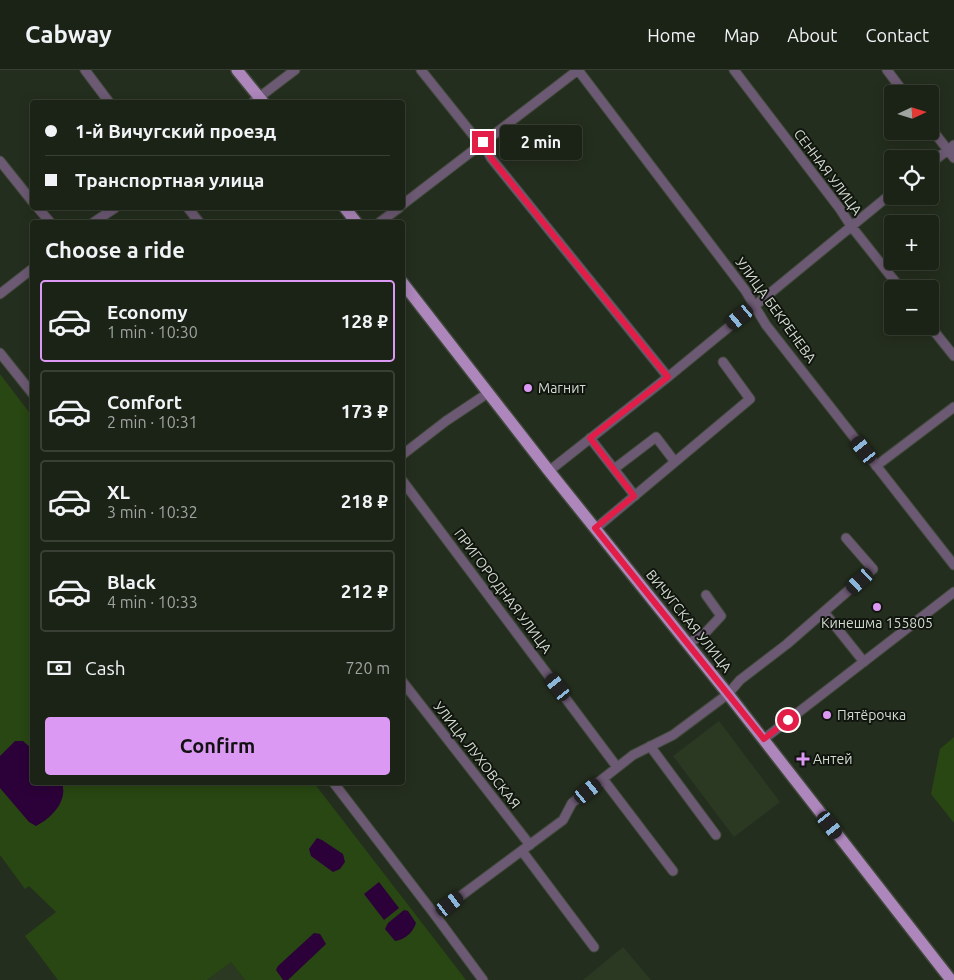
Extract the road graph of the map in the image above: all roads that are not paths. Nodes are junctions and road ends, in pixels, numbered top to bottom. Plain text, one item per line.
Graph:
1 (85, 70) edge
2 (237, 70) edge
3 (295, 70) edge
4 (421, 70) edge
5 (578, 70) edge
6 (734, 70) edge
7 (887, 70) edge
8 (898, 85) edge
9 (108, 100) edge
10 (257, 100) edge
11 (259, 100) edge
12 (939, 136) edge
13 (483, 142) junction
14 (951, 148) edge
15 (939, 157) edge
16 (954, 158) edge
17 (0, 161) edge
18 (30, 198) edge
19 (884, 199) edge
20 (405, 203) edge
21 (40, 210) edge
22 (112, 210) edge
23 (190, 210) edge
24 (347, 210) edge
25 (396, 210) edge
26 (48, 220) edge
27 (97, 220) edge
28 (197, 220) edge
29 (354, 220) edge
30 (383, 220) edge
31 (851, 226) junction
32 (30, 271) edge
33 (894, 280) edge
34 (405, 286) edge
35 (0, 294) edge
36 (755, 306) junction
37 (937, 335) edge
38 (0, 353) edge
39 (954, 356) edge
40 (723, 362) dead end
41 (668, 377) junction
42 (30, 387) edge
43 (488, 392) junction
44 (954, 407) edge
45 (590, 438) junction
46 (405, 453) edge
47 (675, 462) junction
48 (876, 466) junction
49 (614, 469) junction
50 (549, 471) junction
51 (405, 484) edge
52 (634, 496) junction
53 (595, 528) junction
54 (846, 538) dead end
55 (954, 565) edge
56 (954, 592) edge
57 (706, 596) dead end
58 (824, 612) junction
59 (688, 644) junction
60 (864, 662) junction
61 (405, 685) edge
62 (728, 694) junction
63 (764, 739) junction
64 (650, 746) junction
65 (618, 767) junction
66 (603, 779) junction
67 (334, 785) edge
68 (716, 836) dead end
69 (530, 845) junction
70 (522, 851) junction
71 (673, 871) dead end
72 (436, 915) junction
73 (594, 947) dead end
74 (483, 980) edge
75 (950, 980) edge

1 - 9 street
2 - 10 main road
3 - 11 street
4 - 13 street
5 - 13 street
5 - 36 street, УЛИЦА БЕКРЕНЕВА
6 - 31 street, СЕННАЯ УЛИЦА
7 - 8 street
12 - 14 street
13 - 20 street
13 - 41 street
14 - 15 street
14 - 16 street
17 - 18 street
19 - 31 street
21 - 26 street
22 - 27 street
23 - 28 street
24 - 29 main road
25 - 30 street
31 - 33 street, СЕННАЯ УЛИЦА
31 - 36 street
32 - 35 street
34 - 43 main road, ВИЧУГСКАЯ УЛИЦА
36 - 41 street
36 - 48 street, УЛИЦА БЕКРЕНЕВА
37 - 39 street
38 - 42 street
40 - 47 street
41 - 45 street
43 - 46 street
43 - 50 main road, ВИЧУГСКАЯ УЛИЦА
44 - 48 street
45 - 49 street
45 - 50 street
47 - 49 street
47 - 52 street
48 - 55 street, УЛИЦА БЕКРЕНЕВА
49 - 52 street
50 - 53 main road, ВИЧУГСКАЯ УЛИЦА
51 - 65 street, ПРИГОРОДНАЯ УЛИЦА
52 - 53 street
53 - 59 main road, ВИЧУГСКАЯ УЛИЦА
54 - 58 street
56 - 60 street
57 - 59 street
58 - 60 street
58 - 62 street
59 - 62 main road, ВИЧУГСКАЯ УЛИЦА
60 - 63 street
61 - 69 street, УЛИЦА ЛУХОВСКАЯ
62 - 63 main road, ВИЧУГСКАЯ УЛИЦА
62 - 64 street
63 - 75 main road, ВИЧУГСКАЯ УЛИЦА
64 - 65 street
64 - 68 street
65 - 66 street
66 - 69 street
66 - 71 street
67 - 72 street
69 - 70 street
70 - 72 street
70 - 73 street
72 - 74 street

